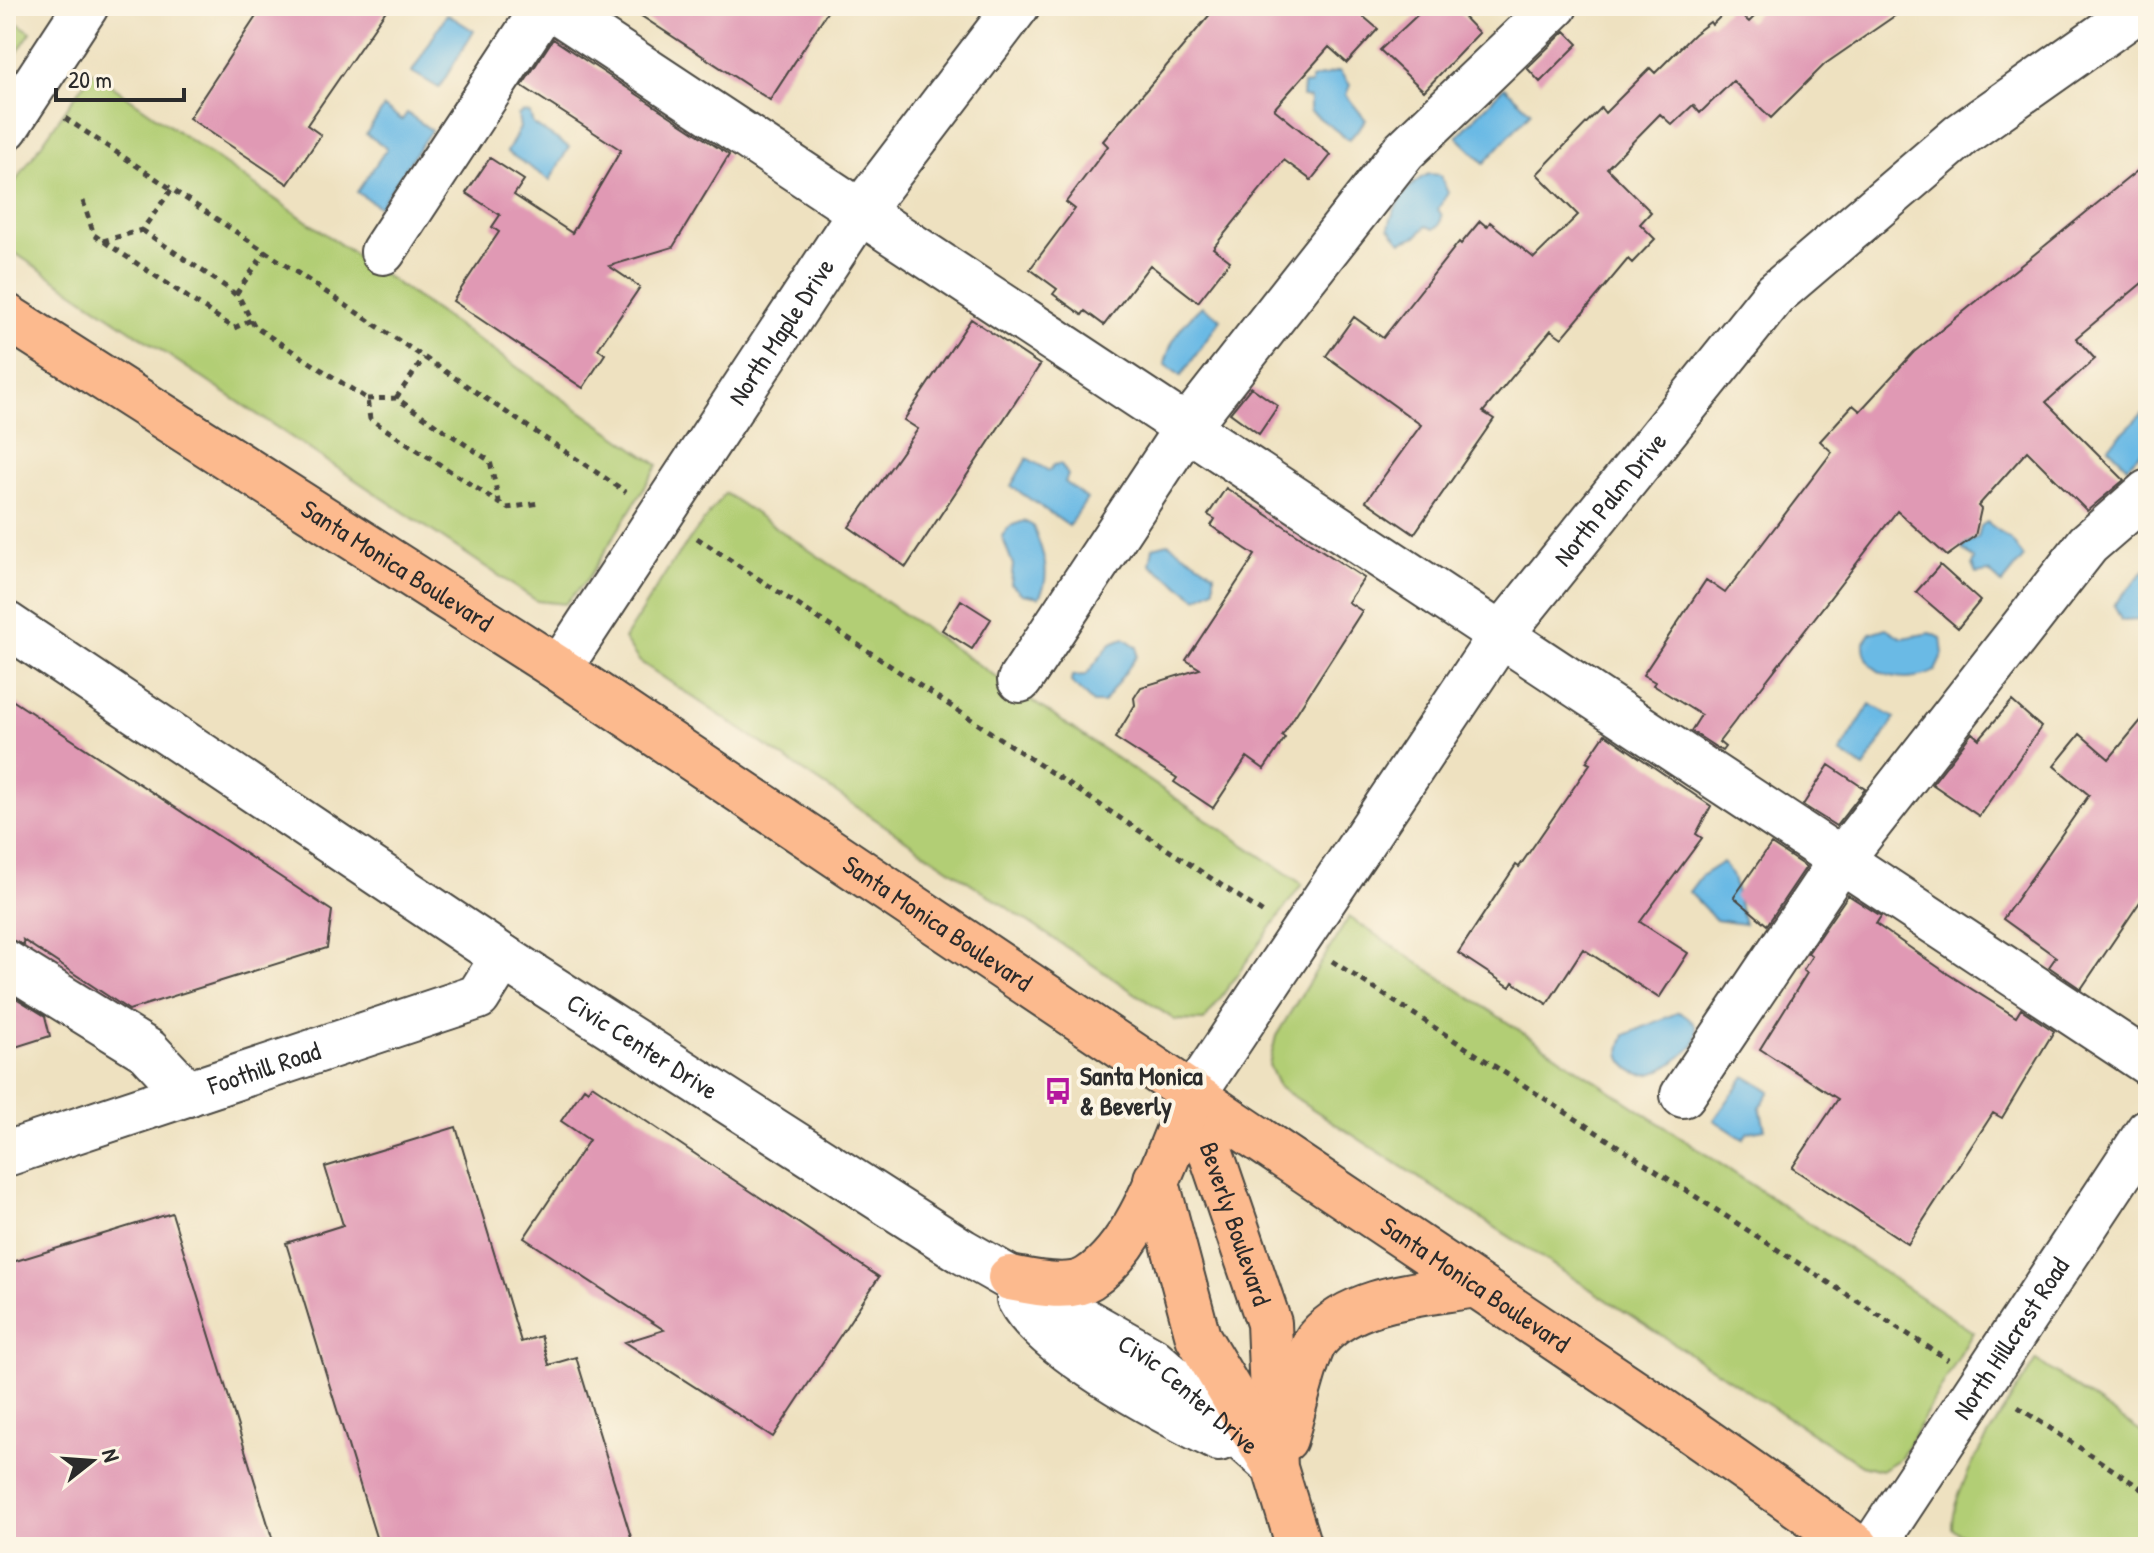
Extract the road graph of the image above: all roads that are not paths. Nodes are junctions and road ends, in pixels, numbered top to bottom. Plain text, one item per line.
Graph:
1 (86, 6) edge
2 (547, 6) edge
3 (1017, 6) edge
4 (1555, 6) edge
5 (2144, 6) edge
6 (6, 128) edge
7 (860, 212) junction
8 (383, 252) dead end
9 (6, 316) edge
10 (1187, 427) junction
11 (2148, 492) edge
12 (6, 624) edge
13 (1501, 635) junction
14 (559, 669) junction
15 (1020, 680) dead end
16 (1841, 860) junction
17 (503, 957) junction
18 (6, 963) edge
19 (2148, 1063) edge
20 (188, 1094) junction
21 (1683, 1095) dead end
22 (1192, 1097) junction
23 (2148, 1131) edge
24 (6, 1154) edge
25 (1156, 1179) junction
26 (1010, 1278) junction
27 (1475, 1285) junction
28 (1275, 1468) junction
29 (1299, 1547) edge
30 (1857, 1547) edge
31 (1873, 1547) edge

1 - 6 street
2 - 7 street
2 - 8 street
3 - 7 street, North Maple Drive
4 - 10 street
5 - 13 street, North Palm Drive
7 - 10 street
7 - 14 street, North Maple Drive
9 - 14 main road, Santa Monica Boulevard
10 - 13 street
10 - 15 street
11 - 16 street
12 - 17 street, Civic Center Drive
13 - 16 street
13 - 22 street, North Palm Drive
14 - 22 main road, Santa Monica Boulevard
16 - 19 street
16 - 21 street
17 - 20 street, Foothill Road
17 - 26 street, Civic Center Drive
18 - 20 street
20 - 24 street, Foothill Road
22 - 25 main road, Beverly Boulevard
22 - 27 main road, Santa Monica Boulevard
22 - 28 main road, Beverly Boulevard
23 - 31 street, North Hillcrest Road
25 - 26 main road
25 - 28 main road, Beverly Boulevard
26 - 28 street
27 - 28 main road
27 - 30 main road, Santa Monica Boulevard
28 - 29 main road, Beverly Boulevard

